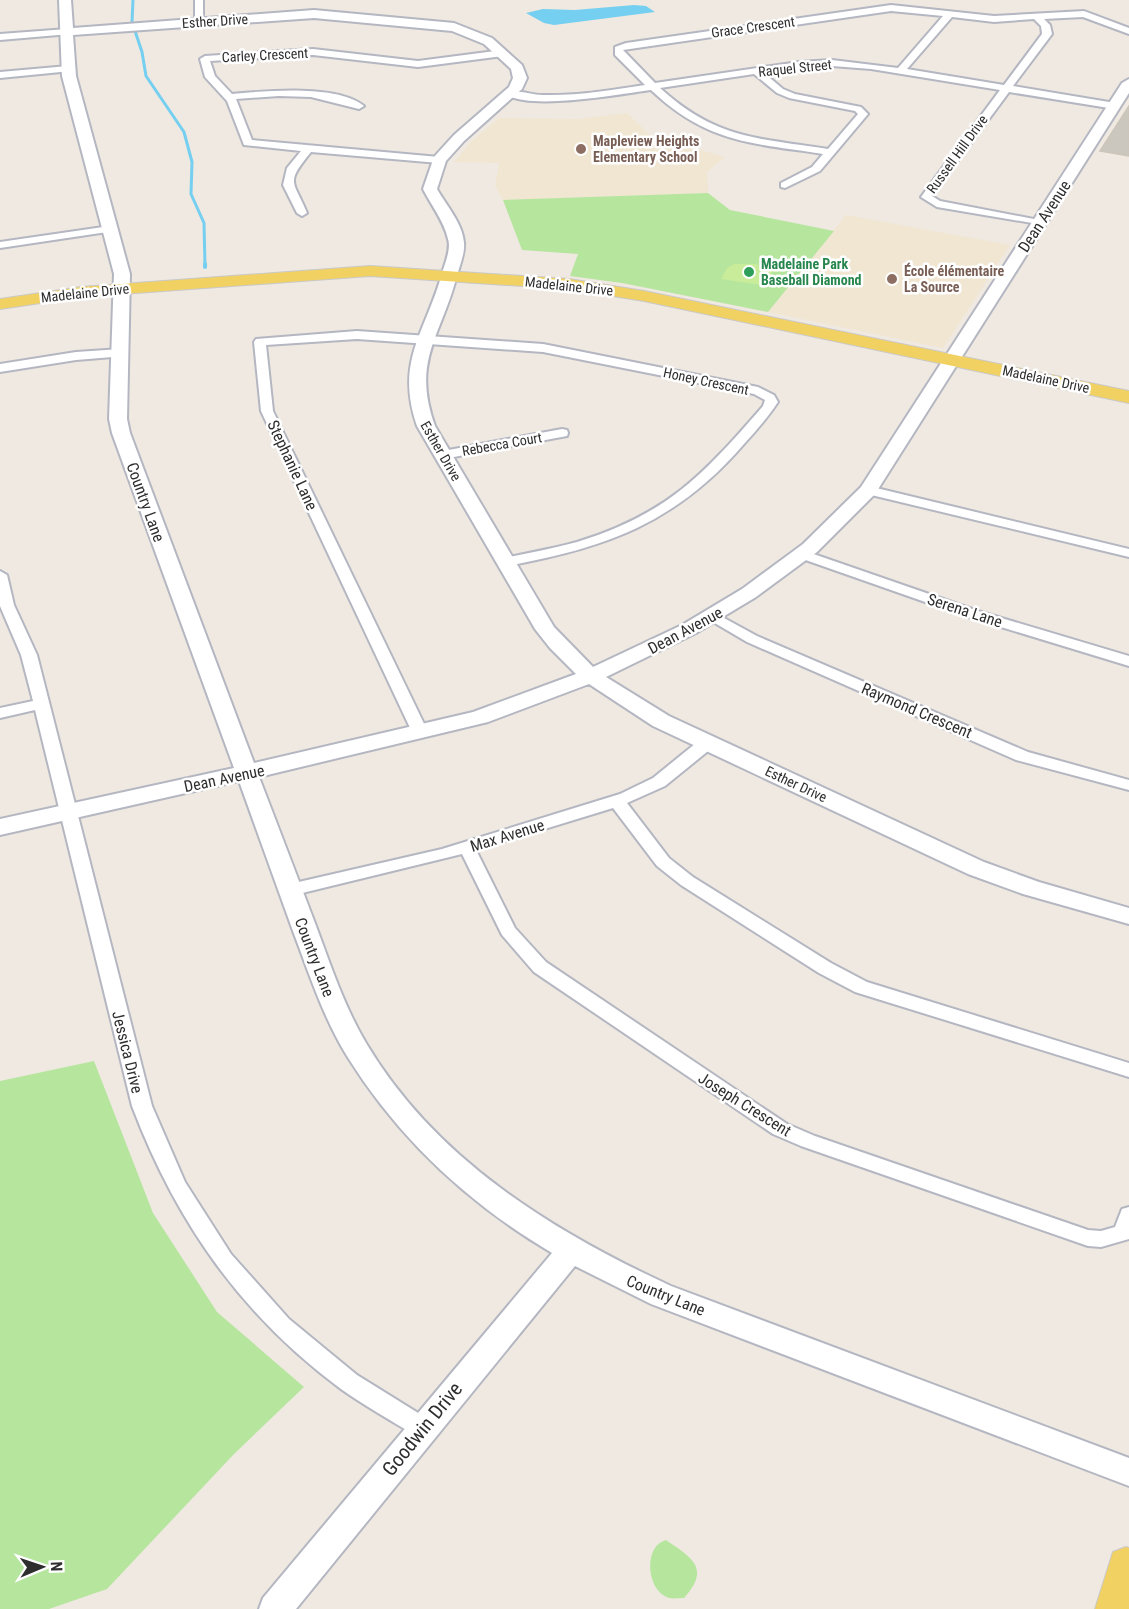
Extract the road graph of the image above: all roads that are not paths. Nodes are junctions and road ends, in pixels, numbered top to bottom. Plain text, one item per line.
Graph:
1 (65, 0) edge
2 (199, 0) edge
3 (949, 15) junction
4 (1036, 16) junction
5 (200, 22) junction
6 (1129, 31) edge
7 (67, 32) junction
8 (0, 37) edge
9 (503, 53) junction
10 (68, 69) junction
11 (756, 71) junction
12 (900, 71) junction
13 (0, 75) edge
14 (1129, 83) edge
15 (655, 87) junction
16 (1006, 88) junction
17 (510, 94) junction
18 (230, 97) junction
19 (359, 105) dead end
20 (1115, 106) junction
21 (308, 148) junction
22 (830, 152) junction
23 (439, 160) junction
24 (785, 185) dead end
25 (302, 213) dead end
26 (1040, 223) junction
27 (110, 229) junction
28 (0, 244) edge
29 (450, 276) junction
30 (123, 289) junction
31 (0, 304) edge
32 (426, 340) junction
33 (121, 353) junction
34 (953, 360) junction
35 (0, 368) edge
36 (1129, 397) edge
37 (562, 433) dead end
38 (443, 455) junction
39 (868, 490) junction
40 (1129, 553) edge
41 (802, 554) junction
42 (506, 562) junction
43 (0, 575) edge
44 (713, 616) junction
45 (1129, 661) edge
46 (591, 676) junction
47 (41, 704) junction
48 (0, 713) edge
49 (420, 732) junction
50 (707, 743) junction
51 (247, 773) junction
52 (1129, 785) edge
53 (617, 801) junction
54 (68, 812) junction
55 (0, 827) edge
56 (467, 848) junction
57 (290, 890) junction
58 (1129, 916) edge
59 (1129, 1070) edge
60 (1129, 1215) edge
61 (570, 1251) junction
62 (423, 1428) junction
63 (1129, 1473) edge
64 (1127, 1558) edge
65 (275, 1609) edge
66 (1114, 1609) edge

1 - 7 street, Country Lane
2 - 5 street
3 - 4 street, Grace Crescent
3 - 12 street
3 - 15 street, Grace Crescent
4 - 6 street, Grace Crescent
4 - 16 street, Russell Hill Drive
5 - 7 street, Esther Drive
5 - 9 street, Esther Drive
7 - 8 street, Esther Drive
7 - 10 street, Country Lane
9 - 17 street, Esther Drive
9 - 18 street, Carley Crescent
10 - 13 street
10 - 27 street, Country Lane
11 - 12 street, Raquel Street
11 - 15 street, Raquel Street
11 - 22 street
12 - 16 street, Raquel Street
14 - 20 street, Dean Avenue
15 - 17 street, Raquel Street
15 - 22 street, Grace Crescent
16 - 20 street, Raquel Street
16 - 26 street, Russell Hill Drive
17 - 23 street, Esther Drive
18 - 19 street
18 - 21 street, Carley Crescent
20 - 26 street, Dean Avenue
21 - 23 street, Carley Crescent
21 - 25 street
22 - 24 street
23 - 29 street, Esther Drive
26 - 34 street, Dean Avenue
27 - 28 street
27 - 30 street, Country Lane
29 - 30 main road, Madelaine Drive
29 - 32 street, Esther Drive
29 - 34 main road, Madelaine Drive
30 - 31 main road, Madelaine Drive
30 - 33 street, Country Lane
32 - 38 street, Esther Drive
32 - 42 street, Honey Crescent
32 - 49 street, Stephanie Lane
33 - 35 street
33 - 51 street, Country Lane
34 - 36 main road, Madelaine Drive
34 - 39 street, Dean Avenue
37 - 38 street, Rebecca Court
38 - 42 street, Esther Drive
39 - 40 street
39 - 41 street, Dean Avenue
41 - 44 street, Dean Avenue
41 - 45 street, Serena Lane
42 - 46 street, Esther Drive
43 - 47 street, Jessica Drive
44 - 46 street, Dean Avenue
44 - 52 street, Raymond Crescent
46 - 49 street, Dean Avenue
46 - 50 street, Esther Drive
47 - 48 street
47 - 54 street, Jessica Drive
49 - 51 street, Dean Avenue
50 - 53 street, Max Avenue
50 - 58 street, Esther Drive
51 - 54 street, Dean Avenue
51 - 57 street, Country Lane
53 - 56 street, Max Avenue
53 - 59 street
54 - 55 street, Dean Avenue
54 - 62 street, Jessica Drive
56 - 57 street, Max Avenue
56 - 60 street, Joseph Crescent
57 - 61 street, Country Lane
61 - 62 street, Goodwin Drive
61 - 63 street, Country Lane
62 - 65 street, Goodwin Drive
64 - 66 main road

